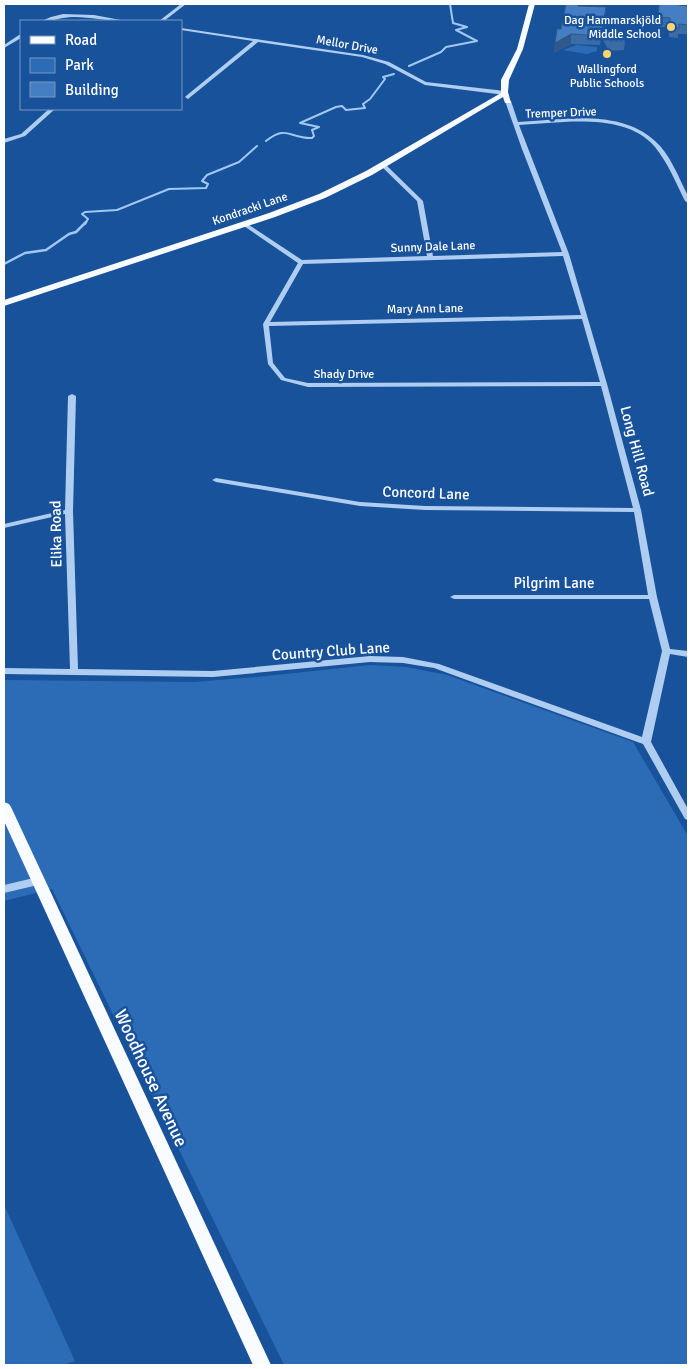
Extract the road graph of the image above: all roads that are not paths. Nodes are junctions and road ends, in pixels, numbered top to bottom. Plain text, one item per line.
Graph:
1 (184, 4) edge
2 (532, 4) edge
3 (47, 20) edge
4 (116, 20) edge
5 (162, 20) edge
6 (182, 29) edge
7 (20, 37) edge
8 (257, 40) junction
9 (4, 47) edge
10 (506, 97) junction
11 (188, 98) dead end
12 (51, 110) edge
13 (516, 124) junction
14 (4, 141) edge
15 (383, 164) junction
16 (688, 201) edge
17 (244, 224) junction
18 (566, 254) junction
19 (430, 258) junction
20 (301, 262) junction
21 (4, 303) edge
22 (584, 317) junction
23 (266, 324) junction
24 (604, 384) junction
25 (72, 396) dead end
26 (216, 480) dead end
27 (637, 510) junction
28 (69, 511) junction
29 (4, 526) edge
30 (454, 596) dead end
31 (654, 597) junction
32 (666, 651) junction
33 (688, 654) edge
34 (4, 671) edge
35 (74, 672) junction
36 (646, 742) junction
37 (4, 807) edge
38 (688, 817) edge
39 (38, 881) junction
40 (4, 889) edge
41 (262, 1365) edge

1 - 5 street
2 - 10 main road
3 - 4 street
6 - 8 street, Mellor Drive
7 - 9 street
8 - 10 street, Mellor Drive
8 - 11 street
10 - 13 street, Long Hill Road
10 - 15 main road, Kondracki Lane
12 - 14 street
13 - 16 street, Tremper Drive
13 - 18 street, Long Hill Road
15 - 17 main road, Kondracki Lane
15 - 19 street
17 - 20 street
17 - 21 main road, Kondracki Lane
18 - 19 street, Sunny Dale Lane
18 - 22 street, Long Hill Road
19 - 20 street, Sunny Dale Lane
20 - 23 street
22 - 23 street, Mary Ann Lane
22 - 24 street, Long Hill Road
23 - 24 street, Shady Drive
24 - 27 street, Long Hill Road
25 - 28 street, Elika Road
26 - 27 street, Concord Lane
27 - 31 street, Long Hill Road
28 - 29 street
28 - 35 street, Elika Road
30 - 31 street, Pilgrim Lane
31 - 32 street, Long Hill Road
32 - 33 street
32 - 36 street, Long Hill Road
34 - 35 street, Country Club Lane
35 - 36 street, Country Club Lane
36 - 38 street
37 - 39 main road, Woodhouse Avenue
39 - 40 street
39 - 41 main road, Woodhouse Avenue

